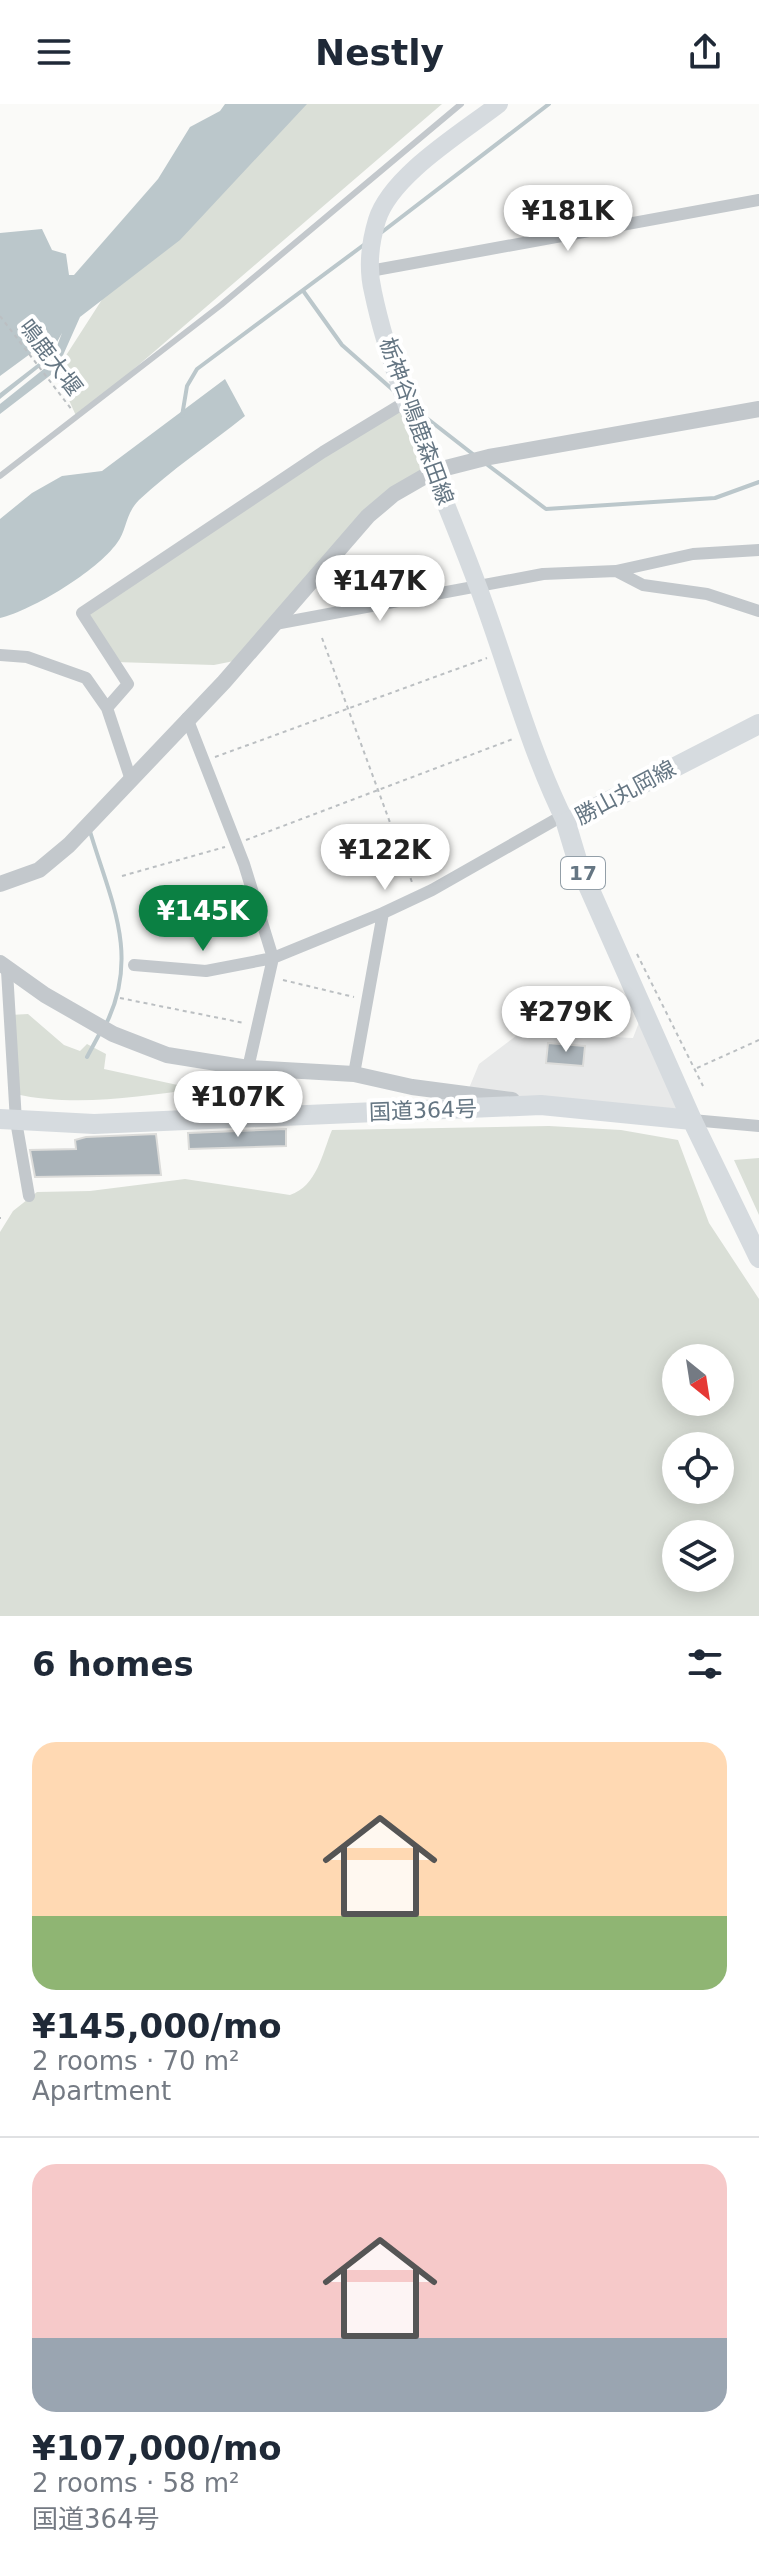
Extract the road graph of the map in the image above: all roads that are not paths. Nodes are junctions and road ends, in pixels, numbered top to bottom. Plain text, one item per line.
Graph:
1 (461, 104) edge
2 (499, 104) edge
3 (759, 200) edge
4 (369, 264) junction
5 (407, 401) junction
6 (759, 409) edge
7 (434, 471) junction
8 (0, 476) edge
9 (759, 550) edge
10 (616, 571) junction
11 (479, 588) junction
12 (759, 611) edge
13 (275, 624) junction
14 (0, 655) edge
15 (107, 708) junction
16 (187, 718) junction
17 (759, 724) edge
18 (130, 777) junction
19 (564, 820) junction
20 (0, 884) edge
21 (383, 913) junction
22 (273, 958) junction
23 (134, 965) dead end
24 (4, 967) edge
25 (248, 1068) junction
26 (354, 1074) junction
27 (541, 1105) junction
28 (8, 1120) edge
29 (692, 1120) junction
30 (759, 1126) edge
31 (29, 1196) dead end
32 (759, 1258) edge

1 - 8 lane
2 - 4 main road, 栃神谷鳴鹿森田線
3 - 4 street
4 - 5 main road, 栃神谷鳴鹿森田線
5 - 7 main road, 栃神谷鳴鹿森田線
5 - 15 street
6 - 7 street
7 - 11 main road, 栃神谷鳴鹿森田線
7 - 13 street
9 - 10 street
10 - 11 street
10 - 12 street
11 - 13 street
11 - 19 main road, 栃神谷鳴鹿森田線
13 - 16 street
14 - 15 street
15 - 18 street
16 - 18 street
16 - 22 street
17 - 19 main road, 勝山丸岡線
18 - 20 street
19 - 21 street
19 - 29 main road, 勝山丸岡線 / 17
21 - 22 street
21 - 26 street
22 - 23 street
22 - 25 street
24 - 25 street
24 - 28 street
25 - 26 street
26 - 27 street
27 - 28 main road, 国道364号
27 - 29 main road, 国道364号
28 - 31 street
29 - 30 street
29 - 32 main road

